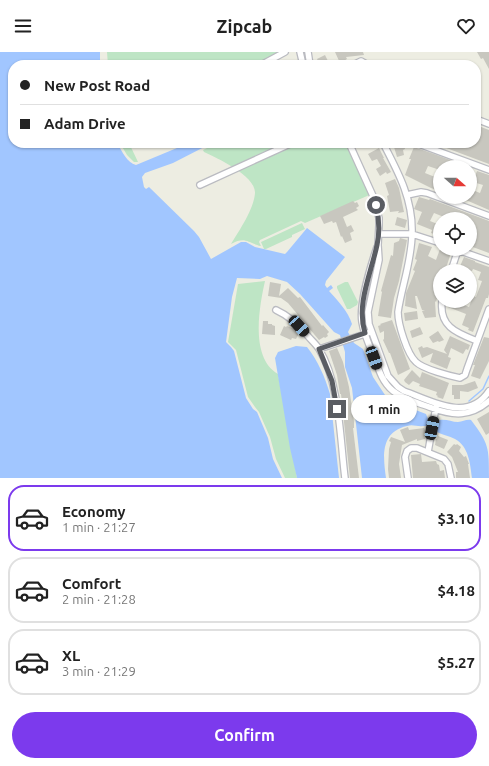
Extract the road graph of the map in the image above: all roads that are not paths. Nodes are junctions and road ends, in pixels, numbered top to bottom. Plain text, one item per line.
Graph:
1 (285, 52) edge
2 (270, 60) edge
3 (281, 148) edge
4 (350, 148) edge
5 (387, 148) edge
6 (430, 148) edge
7 (489, 170) edge
8 (200, 184) dead end
9 (407, 195) junction
10 (489, 216) edge
11 (379, 234) junction
12 (412, 234) junction
13 (433, 241) edge
14 (378, 245) junction
15 (474, 256) edge
16 (489, 261) edge
17 (442, 308) edge
18 (489, 309) edge
19 (276, 310) dead end
20 (372, 331) junction
21 (365, 333) junction
22 (477, 341) junction
23 (319, 349) junction
24 (489, 391) edge
25 (484, 397) junction
26 (437, 402) junction
27 (489, 402) edge
28 (435, 409) junction
29 (428, 452) junction
30 (344, 478) edge
31 (408, 478) edge
32 (451, 478) edge

1 - 2 street
3 - 8 street
4 - 11 street
5 - 9 street
6 - 7 street
9 - 10 street
9 - 12 street
11 - 12 street
11 - 14 street
12 - 13 street
12 - 22 street
14 - 20 street
14 - 21 street
15 - 16 street
17 - 22 street
18 - 22 street
19 - 23 street
20 - 21 street
20 - 26 street
21 - 23 street
21 - 28 street
23 - 30 street
24 - 25 street
25 - 26 street
25 - 27 street
26 - 28 street
27 - 28 street
28 - 29 street
29 - 31 street
29 - 32 street

